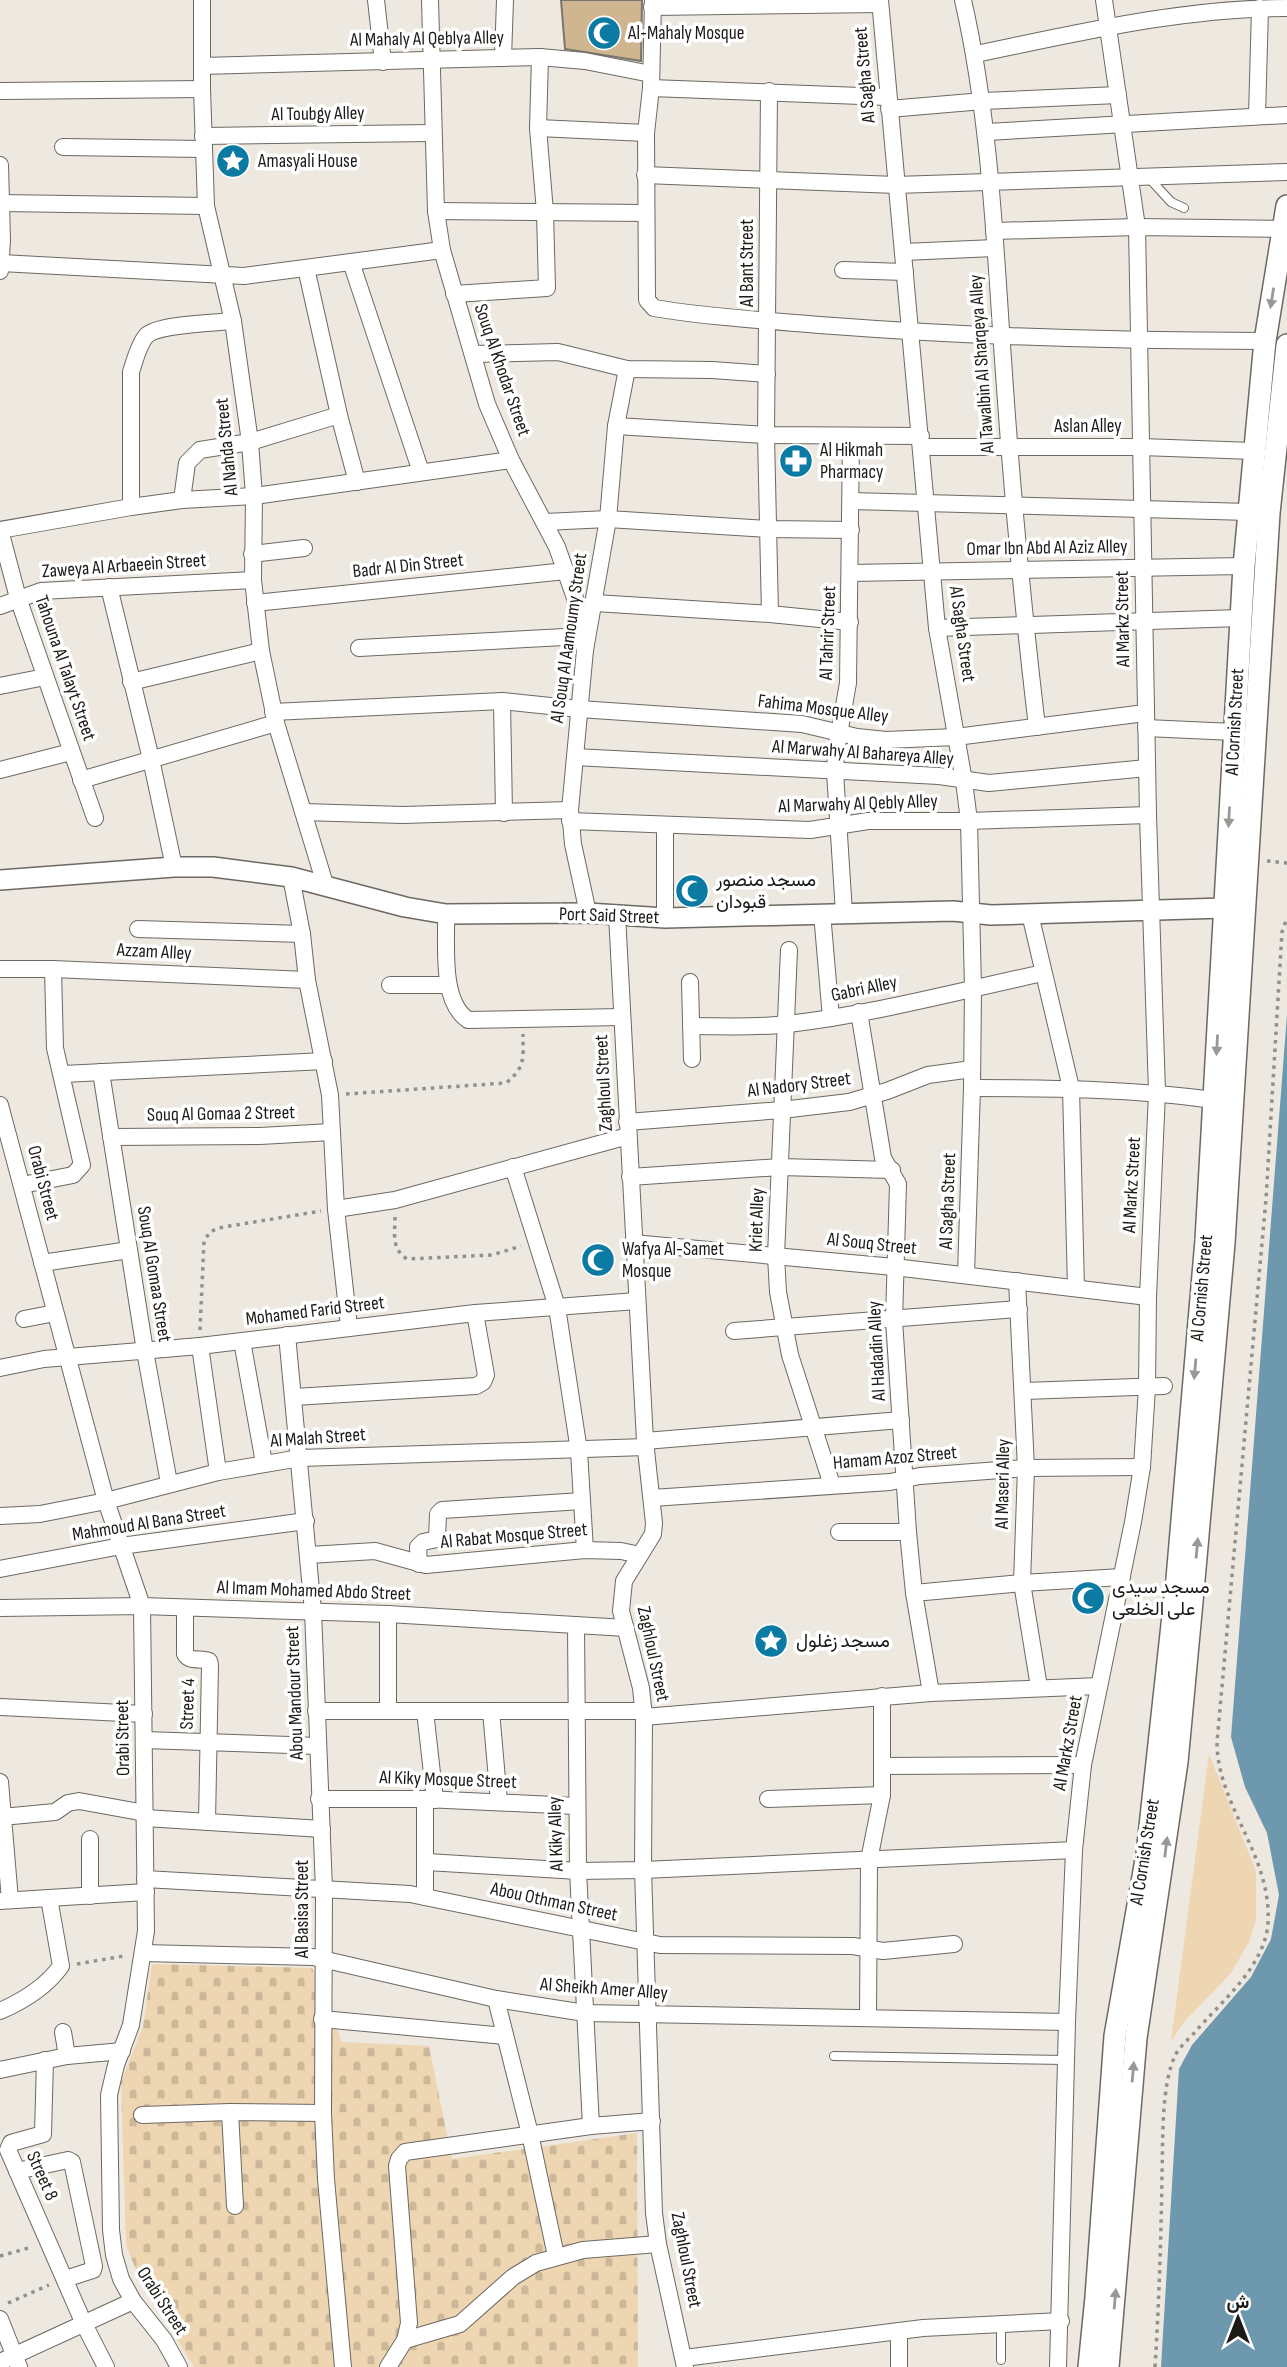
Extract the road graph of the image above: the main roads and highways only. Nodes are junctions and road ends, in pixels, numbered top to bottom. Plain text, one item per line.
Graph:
1 (1287, 206) edge
2 (1287, 345) edge
3 (1232, 947) junction
4 (1089, 2367) edge
5 (1108, 2367) edge

1 -> 3 main road, Al Cornish Street
2 - 3 main road, Al Cornish Street
3 -> 4 main road, Al Cornish Street
5 -> 3 main road, Al Cornish Street

